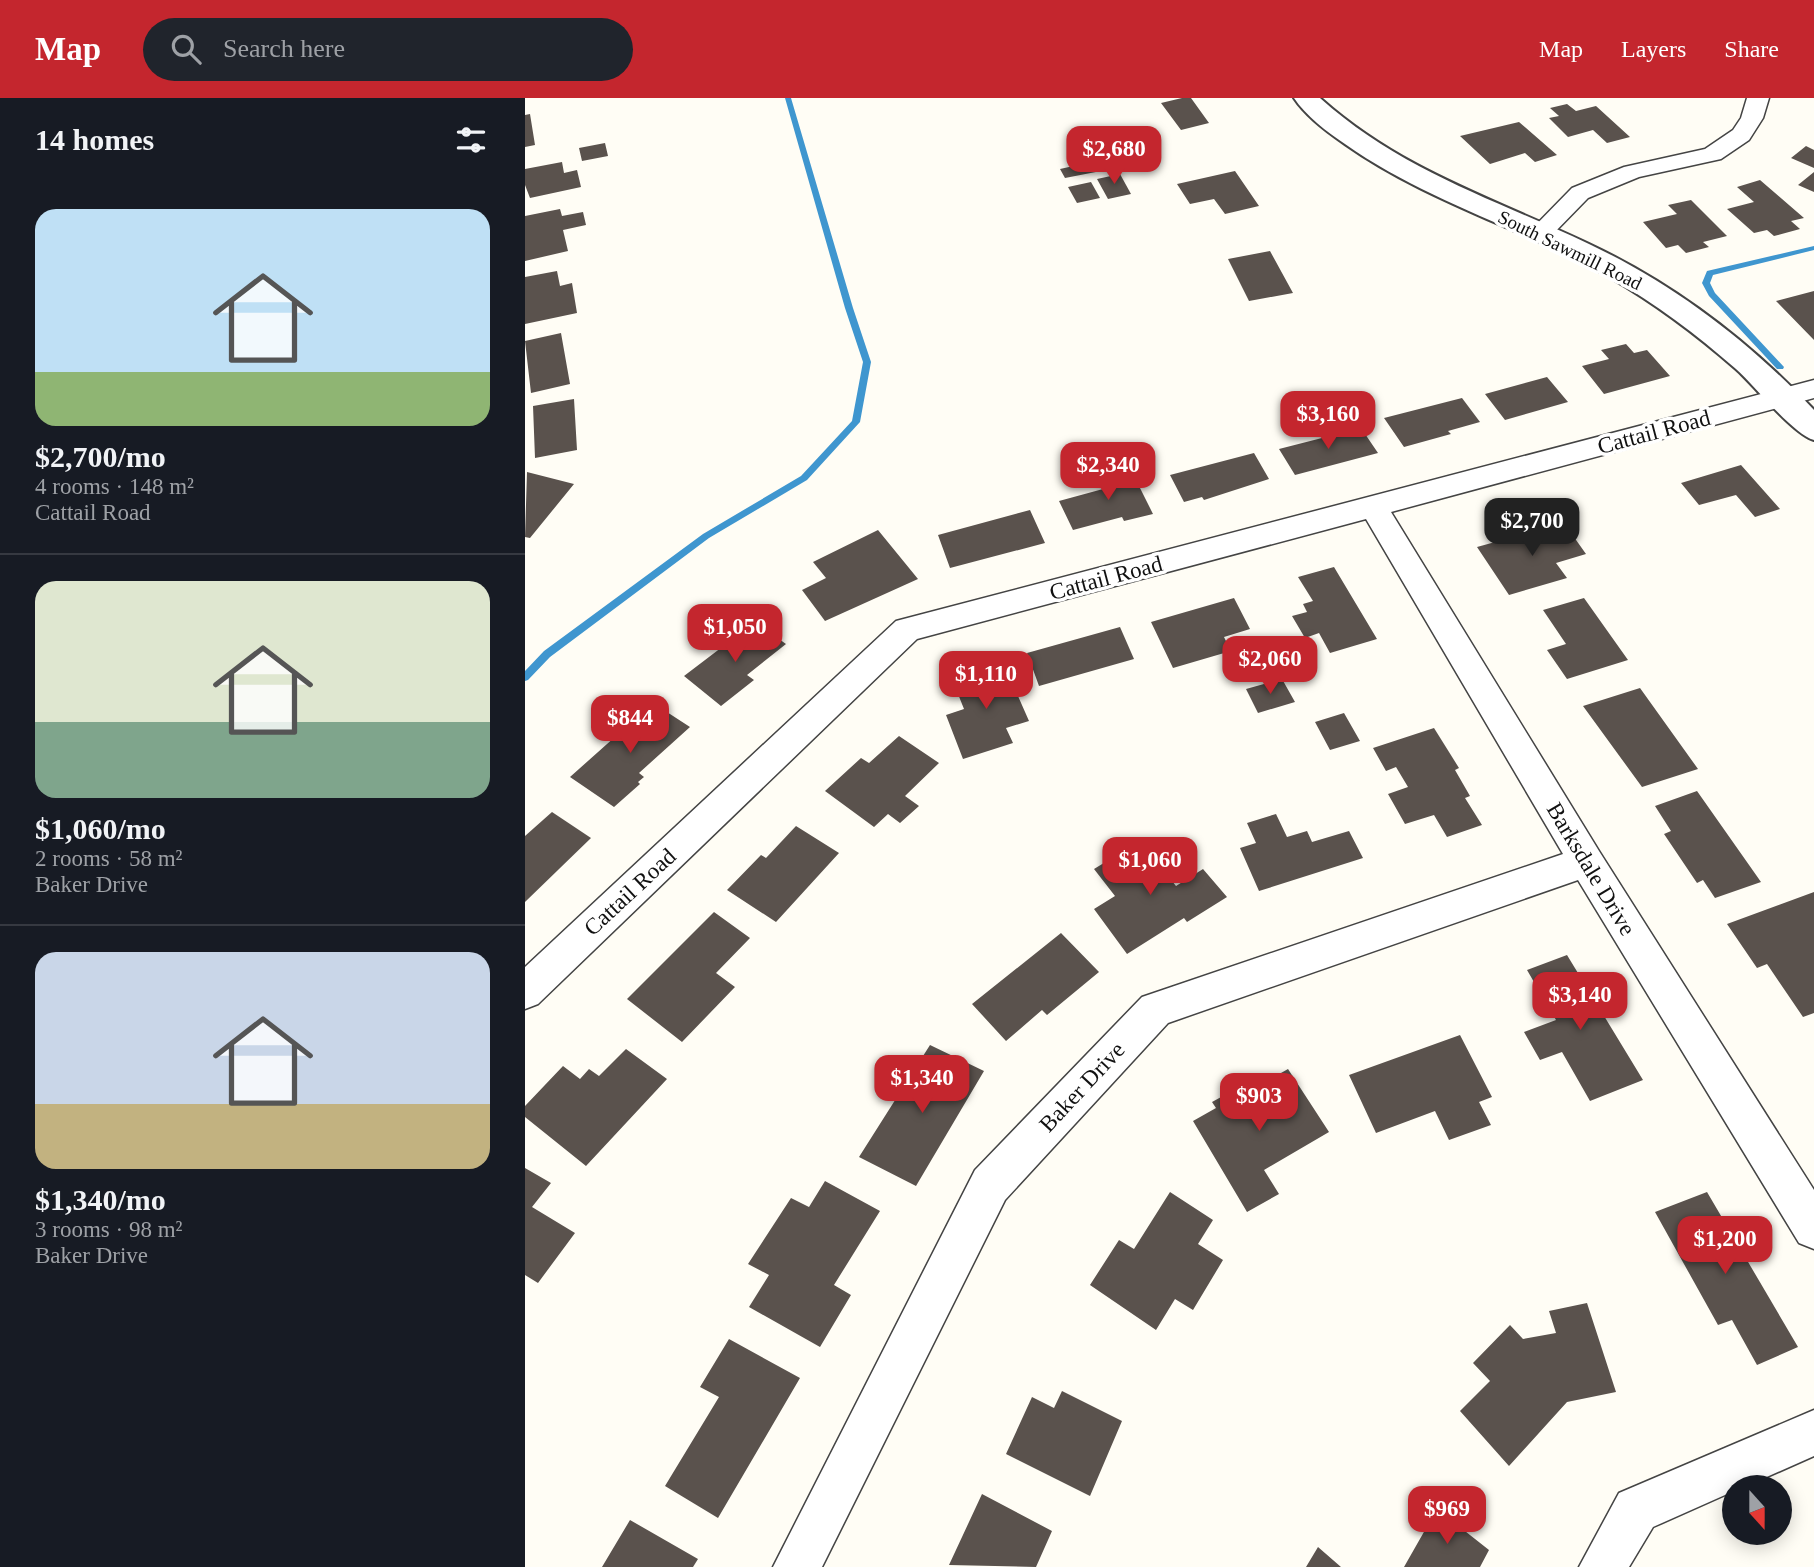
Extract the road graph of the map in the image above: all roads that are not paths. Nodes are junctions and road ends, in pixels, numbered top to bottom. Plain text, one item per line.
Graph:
1 (1306, 98) edge
2 (1758, 98) edge
3 (1540, 233) junction
4 (1799, 393) edge
5 (1814, 429) edge
6 (1374, 508) junction
7 (1586, 862) junction
8 (525, 992) edge
9 (1814, 1227) edge
10 (1814, 1433) edge
11 (797, 1567) edge
12 (1603, 1567) edge

1 - 3 street, South Sawmill Road
2 - 3 street
3 - 4 street, South Sawmill Road
4 - 5 street, South Sawmill Road
4 - 6 street, Cattail Road
6 - 7 street, Barksdale Drive
6 - 8 street, Cattail Road
7 - 9 street, Barksdale Drive
7 - 11 street, Baker Drive
10 - 12 street

